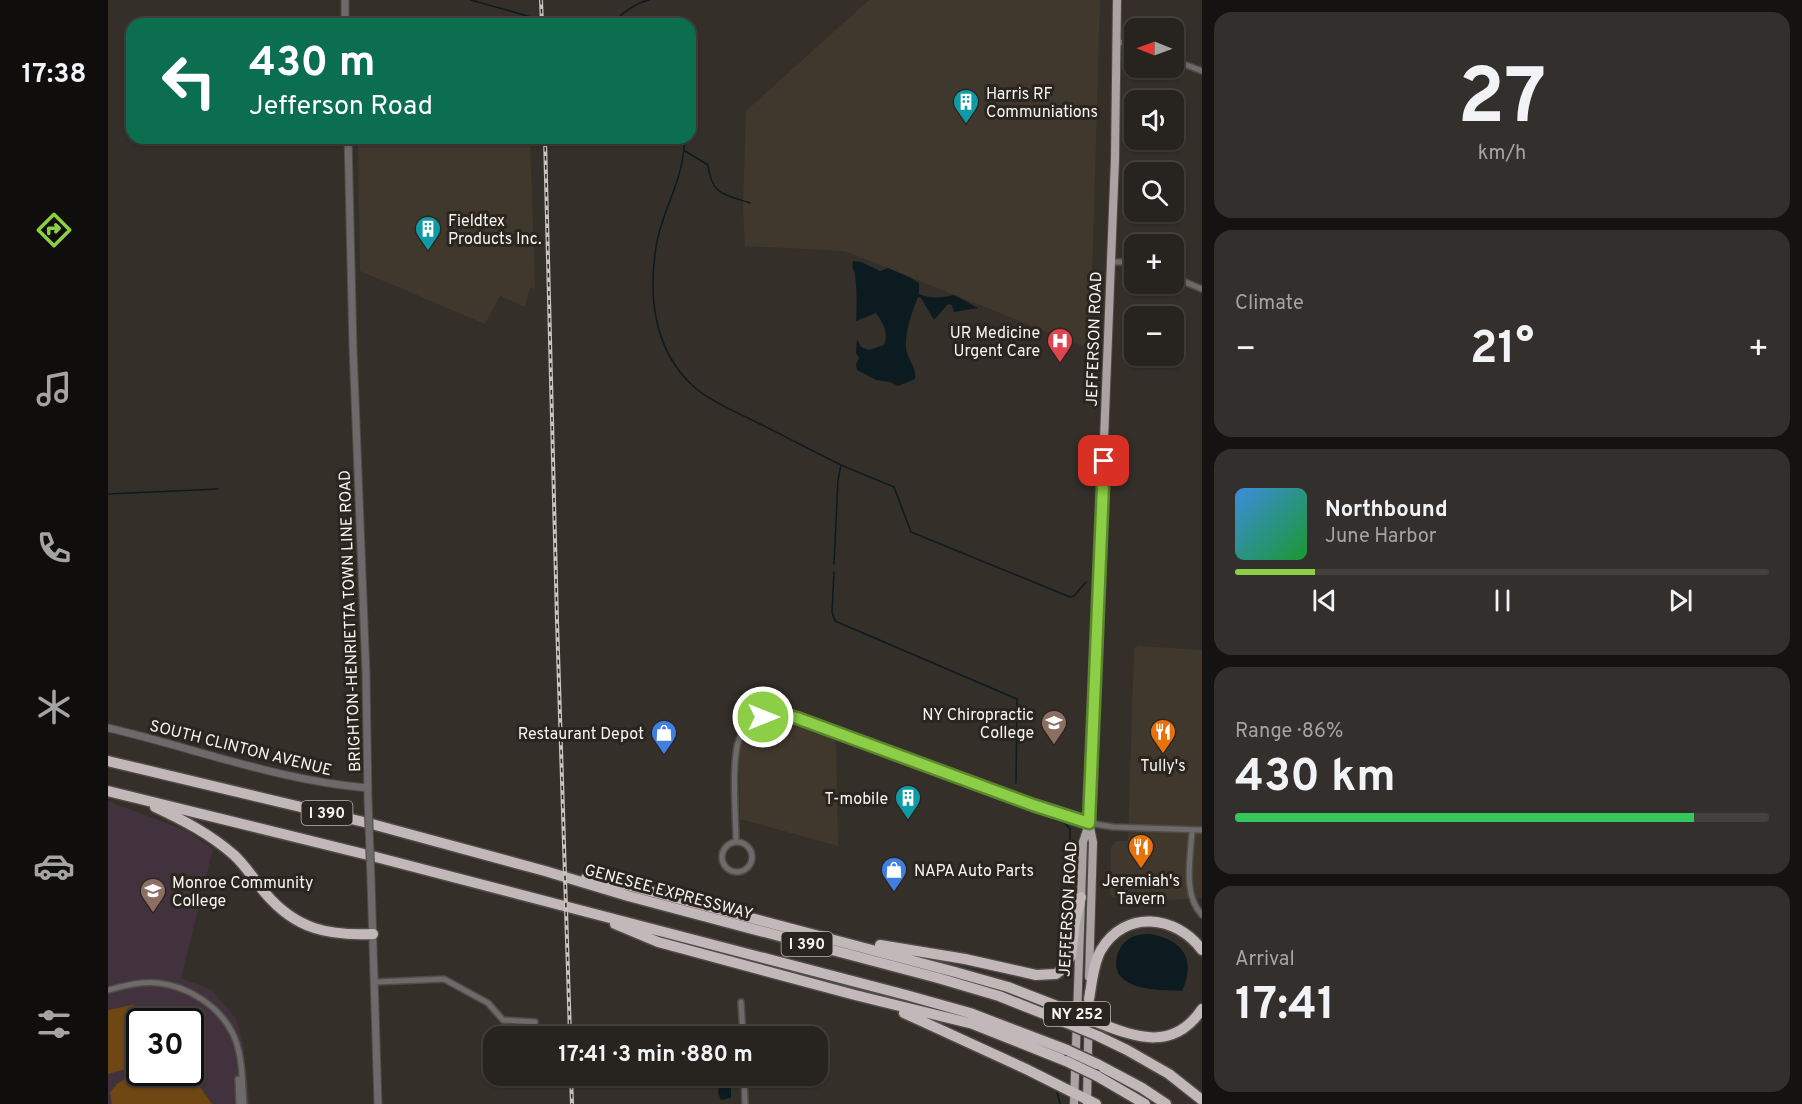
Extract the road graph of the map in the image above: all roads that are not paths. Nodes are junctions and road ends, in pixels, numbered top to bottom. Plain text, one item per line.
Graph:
1 (345, 0) edge
2 (1117, 0) edge
3 (345, 18) edge
4 (1117, 42) junction
5 (1124, 43) edge
6 (1184, 64) edge
7 (1202, 71) edge
8 (348, 144) edge
9 (1111, 262) junction
10 (1124, 262) edge
11 (1184, 282) edge
12 (1202, 289) edge
13 (108, 728) edge
14 (108, 761) edge
15 (368, 788) junction
16 (108, 791) edge
17 (124, 795) junction
18 (1089, 823) junction
19 (1192, 830) junction
20 (1202, 830) edge
21 (736, 842) junction
22 (545, 871) junction
23 (1081, 897) junction
24 (579, 909) junction
25 (1202, 915) edge
26 (373, 934) junction
27 (824, 936) junction
28 (1202, 950) edge
29 (375, 982) junction
30 (108, 990) edge
31 (855, 995) junction
32 (1089, 999) junction
33 (741, 1002) dead end
34 (1202, 1009) edge
35 (535, 1022) dead end
36 (742, 1026) edge
37 (238, 1051) junction
38 (1066, 1055) junction
39 (1169, 1074) junction
40 (744, 1086) edge
41 (1202, 1095) edge
42 (1074, 1099) edge
43 (1202, 1100) edge
44 (1090, 1102) edge
45 (238, 1104) edge
46 (244, 1104) edge
47 (378, 1104) edge
48 (745, 1104) edge
49 (1144, 1104) edge
50 (1166, 1104) edge

1 - 3 street
2 - 4 main road, JEFFERSON ROAD / NY 252
4 - 5 street
4 - 9 main road, JEFFERSON ROAD / NY 252
6 - 7 street
8 - 15 street, BRIGHTON-HENRIETTA TOWN LINE ROAD
9 - 10 street
9 - 18 main road, JEFFERSON ROAD / NY 252
11 - 12 street
13 - 15 street, SOUTH CLINTON AVENUE
14 - 22 highway, GENESEE EXPRESSWAY / I 390
15 - 26 street, BRIGHTON-HENRIETTA TOWN LINE ROAD, bridge
16 - 17 highway, I 390
17 - 24 highway, I 390
17 - 26 highway
18 - 19 street
18 - 21 street
18 - 23 main road, JEFFERSON ROAD / NY 252
18 - 32 main road, JEFFERSON ROAD / NY 252
19 - 20 street
19 - 25 street
21 - 21 street
22 - 27 highway
22 - 39 highway, GENESEE EXPRESSWAY / I 390, bridge
23 - 27 highway
23 - 42 main road, JEFFERSON ROAD / NY 252
24 - 31 highway
24 - 38 highway, I 390
26 - 29 street, BRIGHTON-HENRIETTA TOWN LINE ROAD
27 - 34 highway, bridge
28 - 32 highway
29 - 35 street
29 - 47 street, BRIGHTON-HENRIETTA TOWN LINE ROAD
30 - 37 street
31 - 38 highway
31 - 42 highway
32 - 44 main road, JEFFERSON ROAD / NY 252
33 - 36 street
37 - 45 street
37 - 46 street
38 - 49 highway, bridge
38 - 50 highway, I 390, bridge
39 - 41 highway
39 - 43 highway, GENESEE EXPRESSWAY / I 390
40 - 48 street
42 - 44 highway

